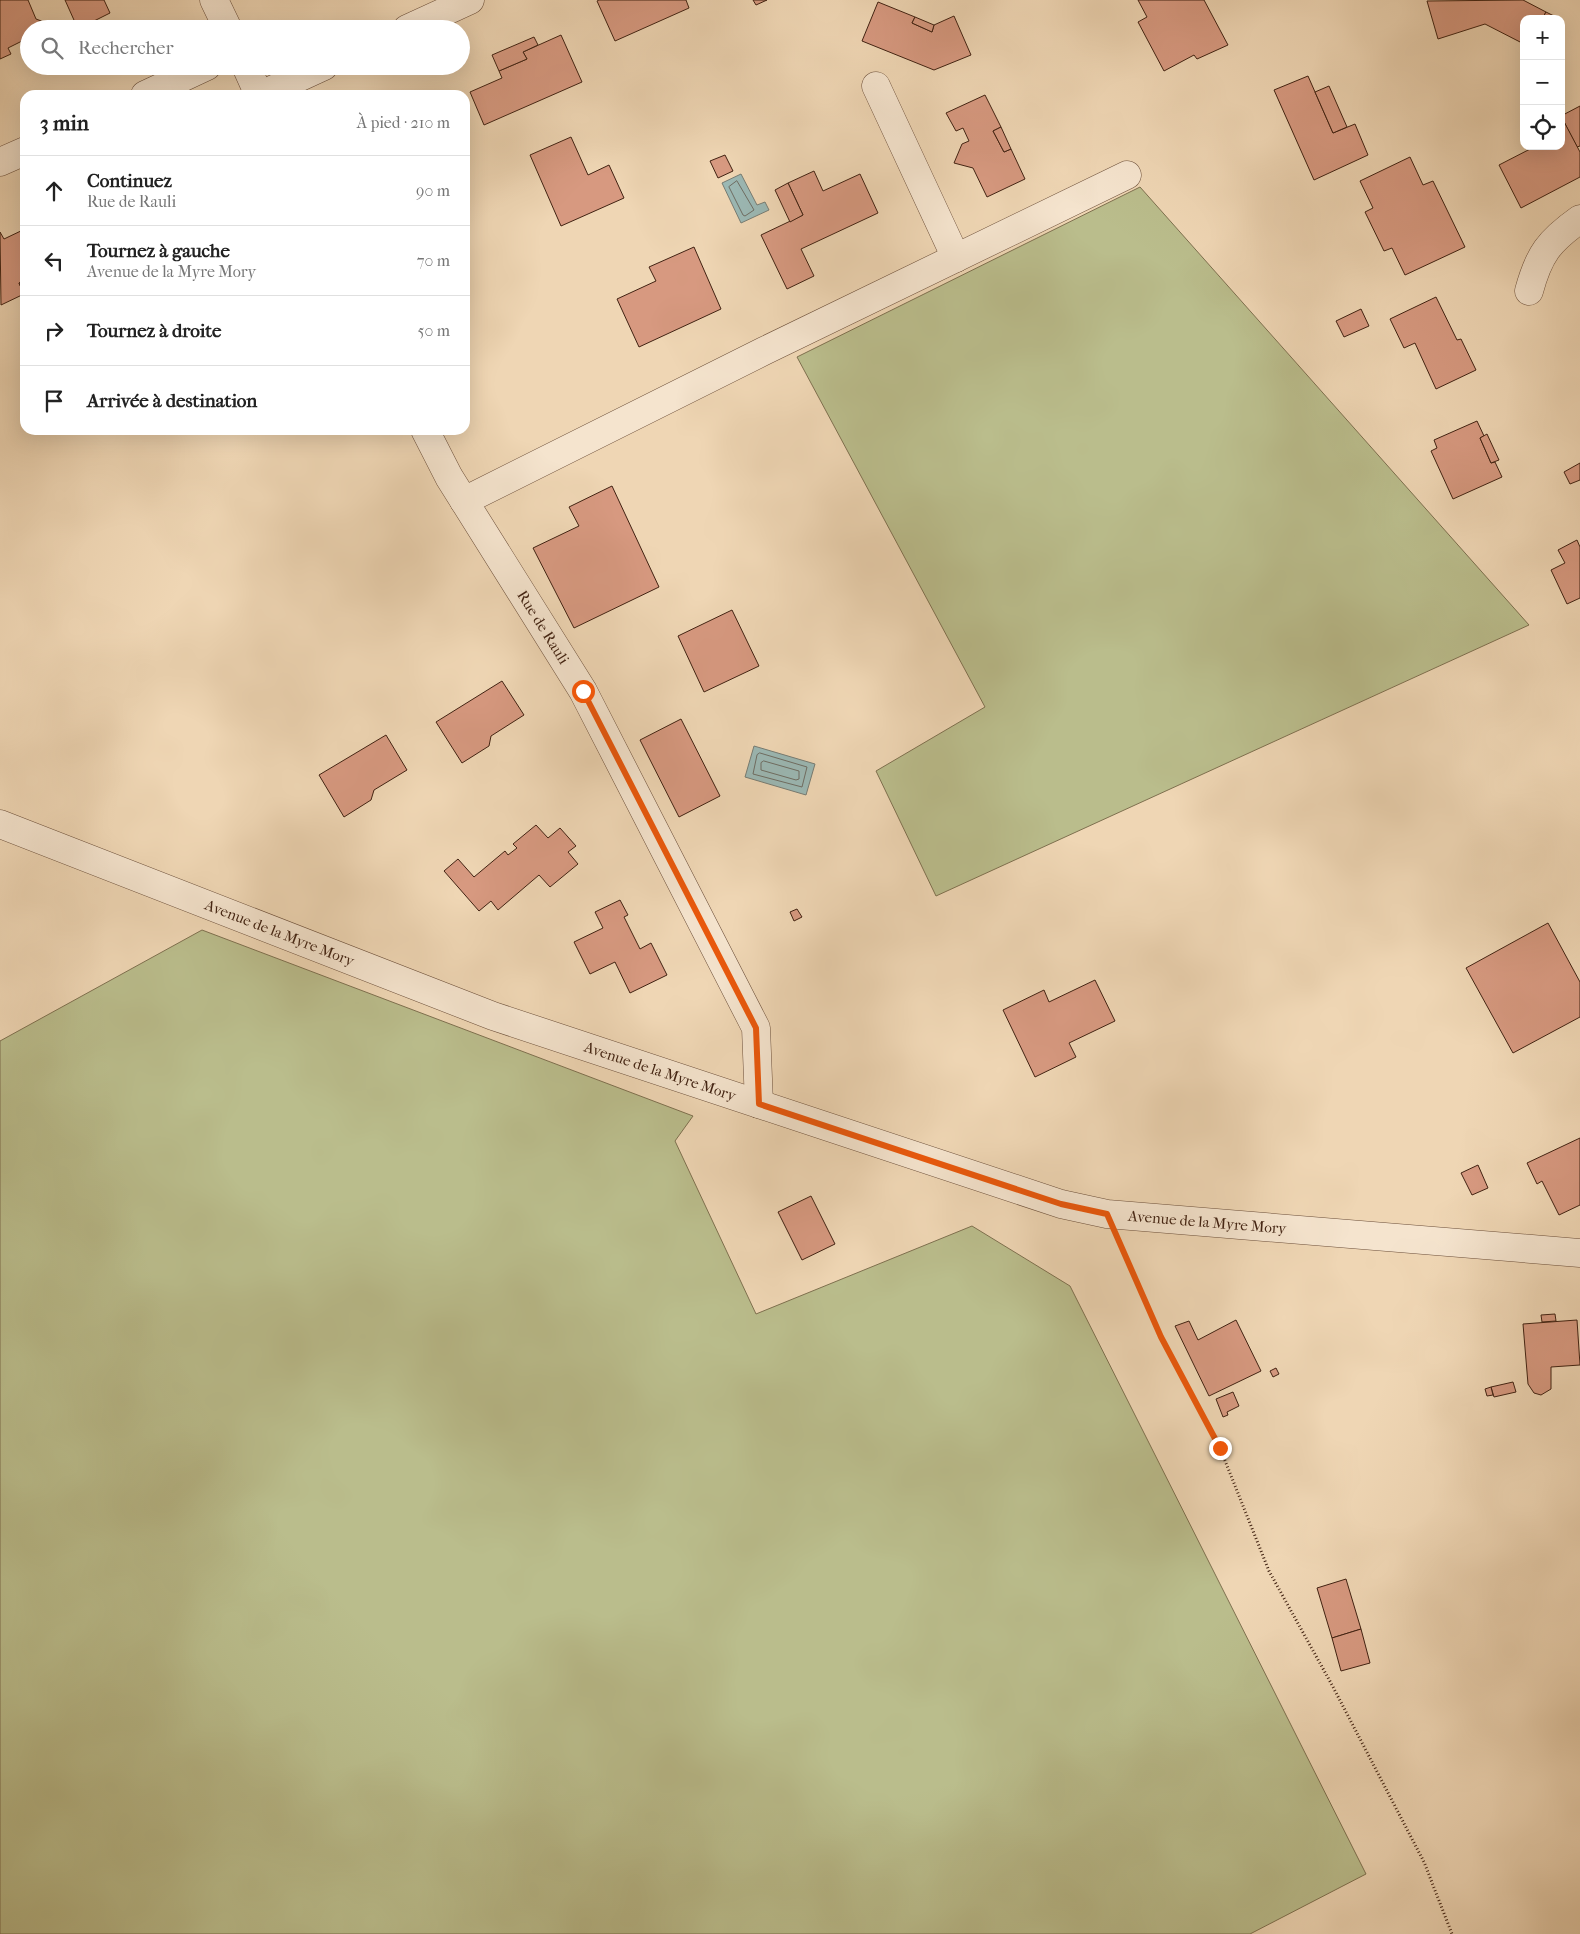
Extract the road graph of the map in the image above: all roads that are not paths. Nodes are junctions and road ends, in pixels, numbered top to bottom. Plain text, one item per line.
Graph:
1 (214, 0) edge
2 (470, 0) edge
3 (224, 20) edge
4 (427, 20) edge
5 (188, 75) edge
6 (250, 75) edge
7 (304, 75) edge
8 (876, 86) dead end
9 (156, 90) edge
10 (258, 90) edge
11 (271, 90) edge
12 (20, 152) edge
13 (0, 162) edge
14 (1127, 175) dead end
15 (1580, 220) edge
16 (956, 258) junction
17 (1529, 291) dead end
18 (428, 435) edge
19 (464, 501) junction
20 (0, 824) edge
21 (759, 1104) junction
22 (1580, 1253) edge

1 - 3 street
2 - 4 street
5 - 9 street
6 - 10 street
7 - 11 street
8 - 16 street
12 - 13 street
14 - 16 street
15 - 17 street
16 - 19 street
18 - 19 street, Rue de Rauli
19 - 21 street, Rue de Rauli
20 - 21 street, Avenue de la Myre Mory
21 - 22 street, Avenue de la Myre Mory

